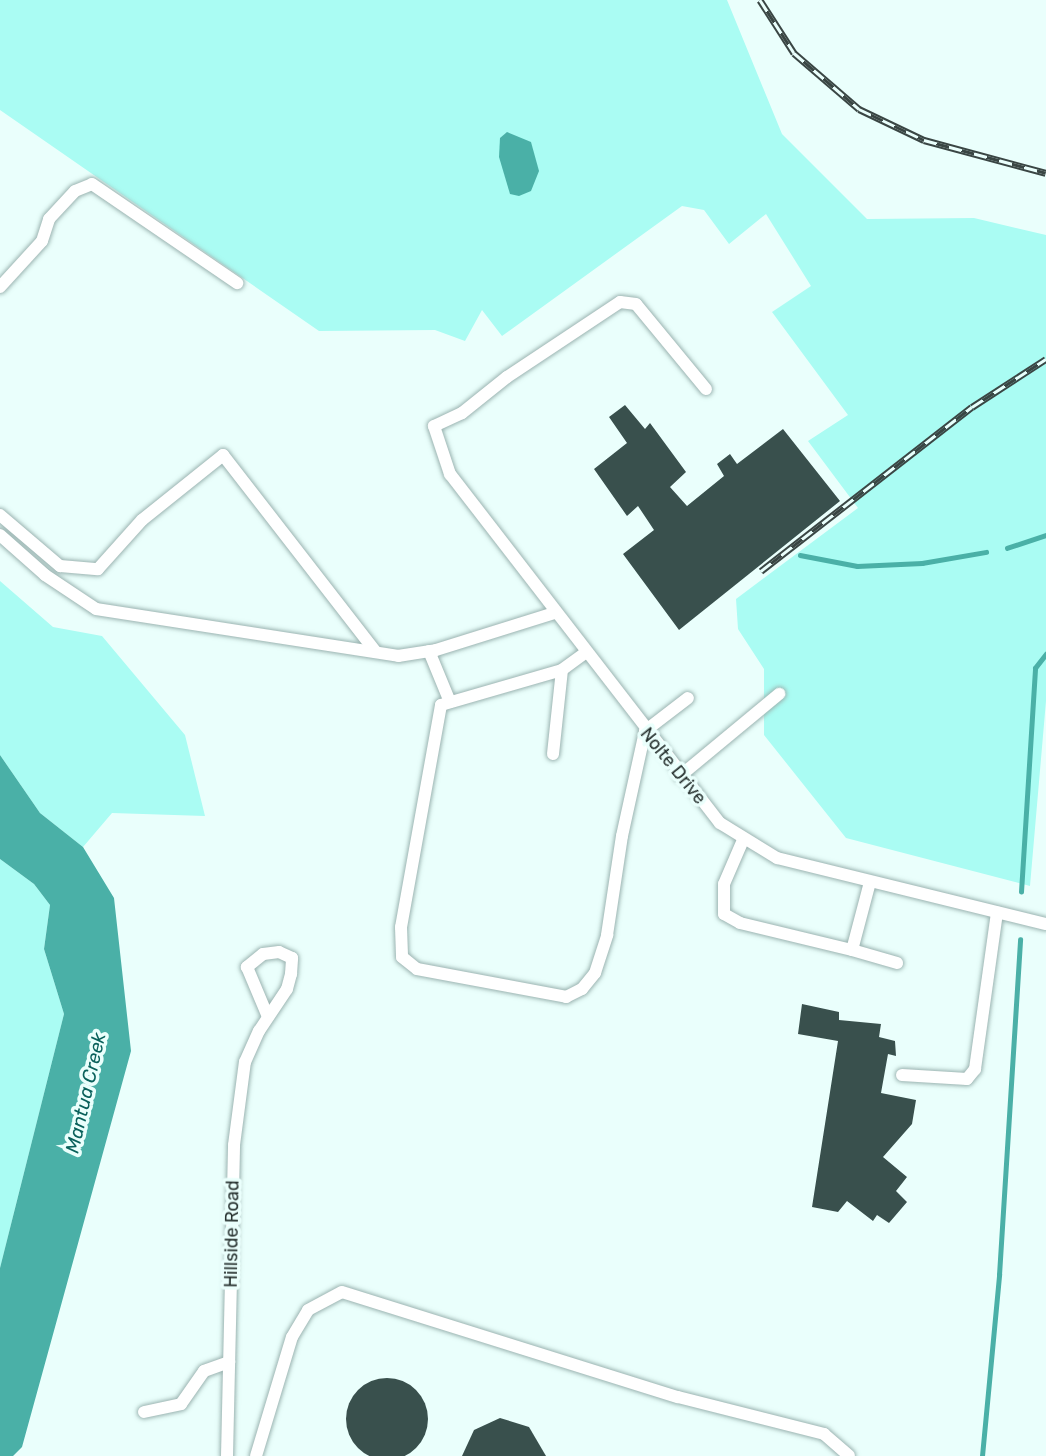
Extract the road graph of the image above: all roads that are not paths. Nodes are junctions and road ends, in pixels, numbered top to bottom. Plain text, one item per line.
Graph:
1 (237, 283) dead end
2 (0, 287) edge
3 (706, 389) dead end
4 (0, 515) edge
5 (0, 536) edge
6 (554, 613) junction
7 (429, 651) junction
8 (376, 652) junction
9 (585, 653) junction
10 (562, 670) junction
11 (779, 694) dead end
12 (688, 698) dead end
13 (450, 702) junction
14 (646, 731) junction
15 (553, 754) dead end
16 (680, 776) junction
17 (743, 840) junction
18 (870, 882) junction
19 (997, 914) junction
20 (1046, 924) edge
21 (852, 950) junction
22 (897, 963) dead end
23 (268, 1017) junction
24 (902, 1075) dead end
25 (229, 1362) junction
26 (144, 1412) dead end
27 (226, 1456) edge
28 (257, 1456) edge
29 (849, 1456) edge

1 - 2 street
3 - 6 street, Nolte Drive
4 - 8 street
5 - 8 street
6 - 7 street
6 - 9 street, Nolte Drive
7 - 8 street
7 - 13 street
9 - 10 street
9 - 14 street, Nolte Drive
10 - 13 street
10 - 15 street
11 - 16 street
12 - 14 street
13 - 14 street
14 - 16 street, Nolte Drive
16 - 17 street, Nolte Drive
17 - 18 street, Nolte Drive
17 - 21 street
18 - 19 street, Nolte Drive
18 - 21 street
19 - 20 street, Nolte Drive
19 - 24 street
21 - 22 street
23 - 23 street, Hillside Road
23 - 25 street, Hillside Road
25 - 26 street
25 - 27 street, Hillside Road
28 - 29 street

